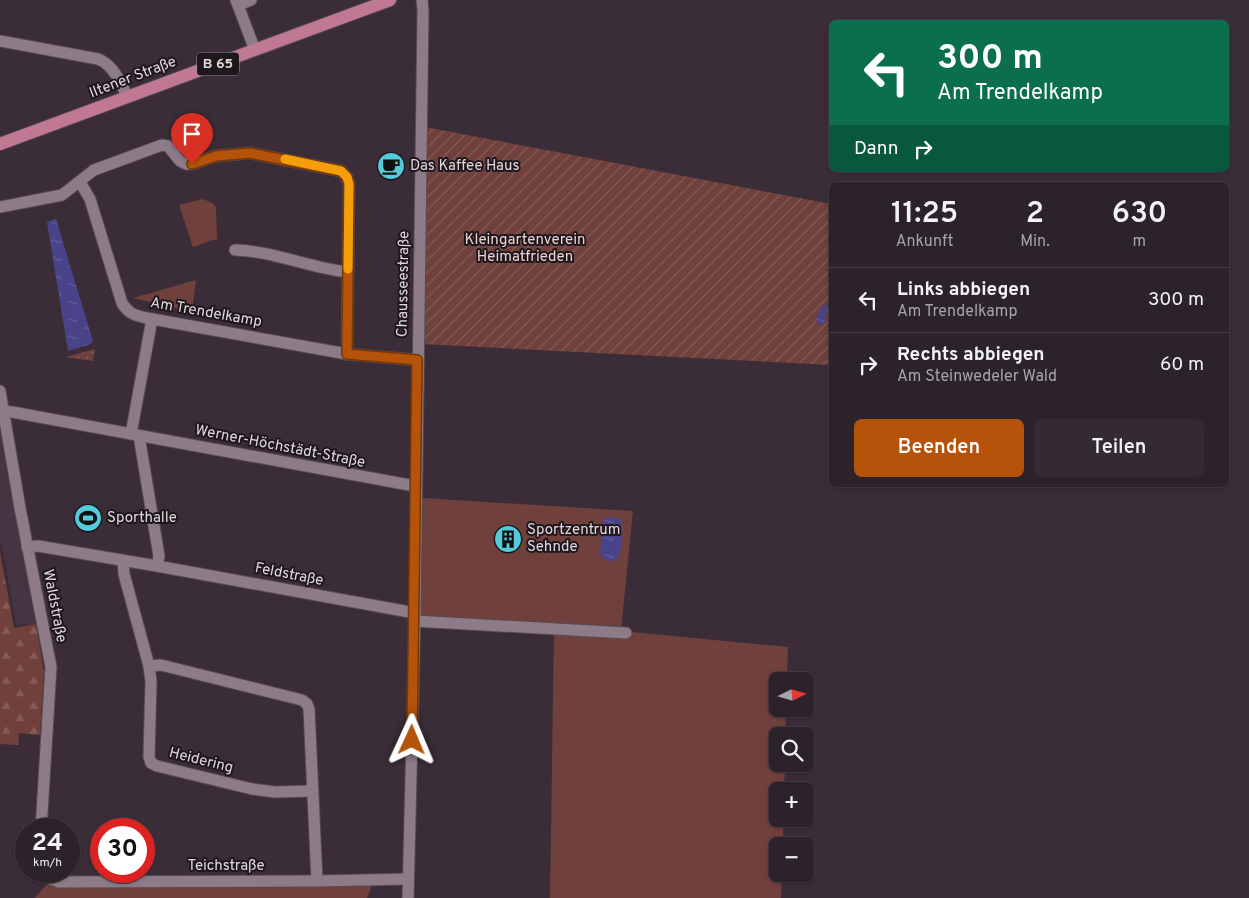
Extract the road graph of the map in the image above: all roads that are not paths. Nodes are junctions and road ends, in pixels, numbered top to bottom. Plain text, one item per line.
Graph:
1 (251, 0) edge
2 (390, 0) edge
3 (422, 0) edge
4 (237, 2) edge
5 (0, 41) edge
6 (256, 50) junction
7 (128, 97) junction
8 (0, 144) edge
9 (80, 182) junction
10 (0, 207) edge
11 (235, 250) dead end
12 (348, 272) junction
13 (152, 319) junction
14 (347, 354) junction
15 (417, 360) junction
16 (0, 391) edge
17 (3, 412) junction
18 (135, 435) junction
19 (415, 486) junction
20 (28, 547) junction
21 (124, 561) junction
22 (157, 566) junction
23 (415, 617) junction
24 (626, 633) dead end
25 (149, 666) junction
26 (312, 791) junction
27 (42, 818) edge
28 (408, 878) junction
29 (317, 881) junction
30 (80, 882) edge
31 (408, 898) edge

1 - 4 street
2 - 6 main road, Iltener Straße / B 65
3 - 15 street, Chausseestraße
4 - 6 street
5 - 7 street
6 - 7 main road, Iltener Straße / B 65
7 - 8 main road, Iltener Straße / B 65
9 - 10 street
9 - 12 street
9 - 13 street, Am Trendelkamp
11 - 12 street
12 - 14 street
13 - 14 street, Am Trendelkamp
13 - 18 street
14 - 15 street, Am Trendelkamp
15 - 19 street, Chausseestraße
16 - 17 street, Waldstraße
17 - 18 street, Werner-Höchstädt-Straße
17 - 20 street, Waldstraße
18 - 19 street, Werner-Höchstädt-Straße
18 - 22 street
19 - 23 street, Chausseestraße
20 - 21 street, Feldstraße
20 - 27 street, Waldstraße
21 - 22 street, Feldstraße
21 - 25 street, Heidering
22 - 23 street, Feldstraße
23 - 24 street, Feldstraße
23 - 28 street, Chausseestraße
25 - 26 street
25 - 26 street, Heidering
26 - 29 street
28 - 29 street, Teichstraße
28 - 31 street, Chausseestraße
29 - 30 street, Teichstraße

